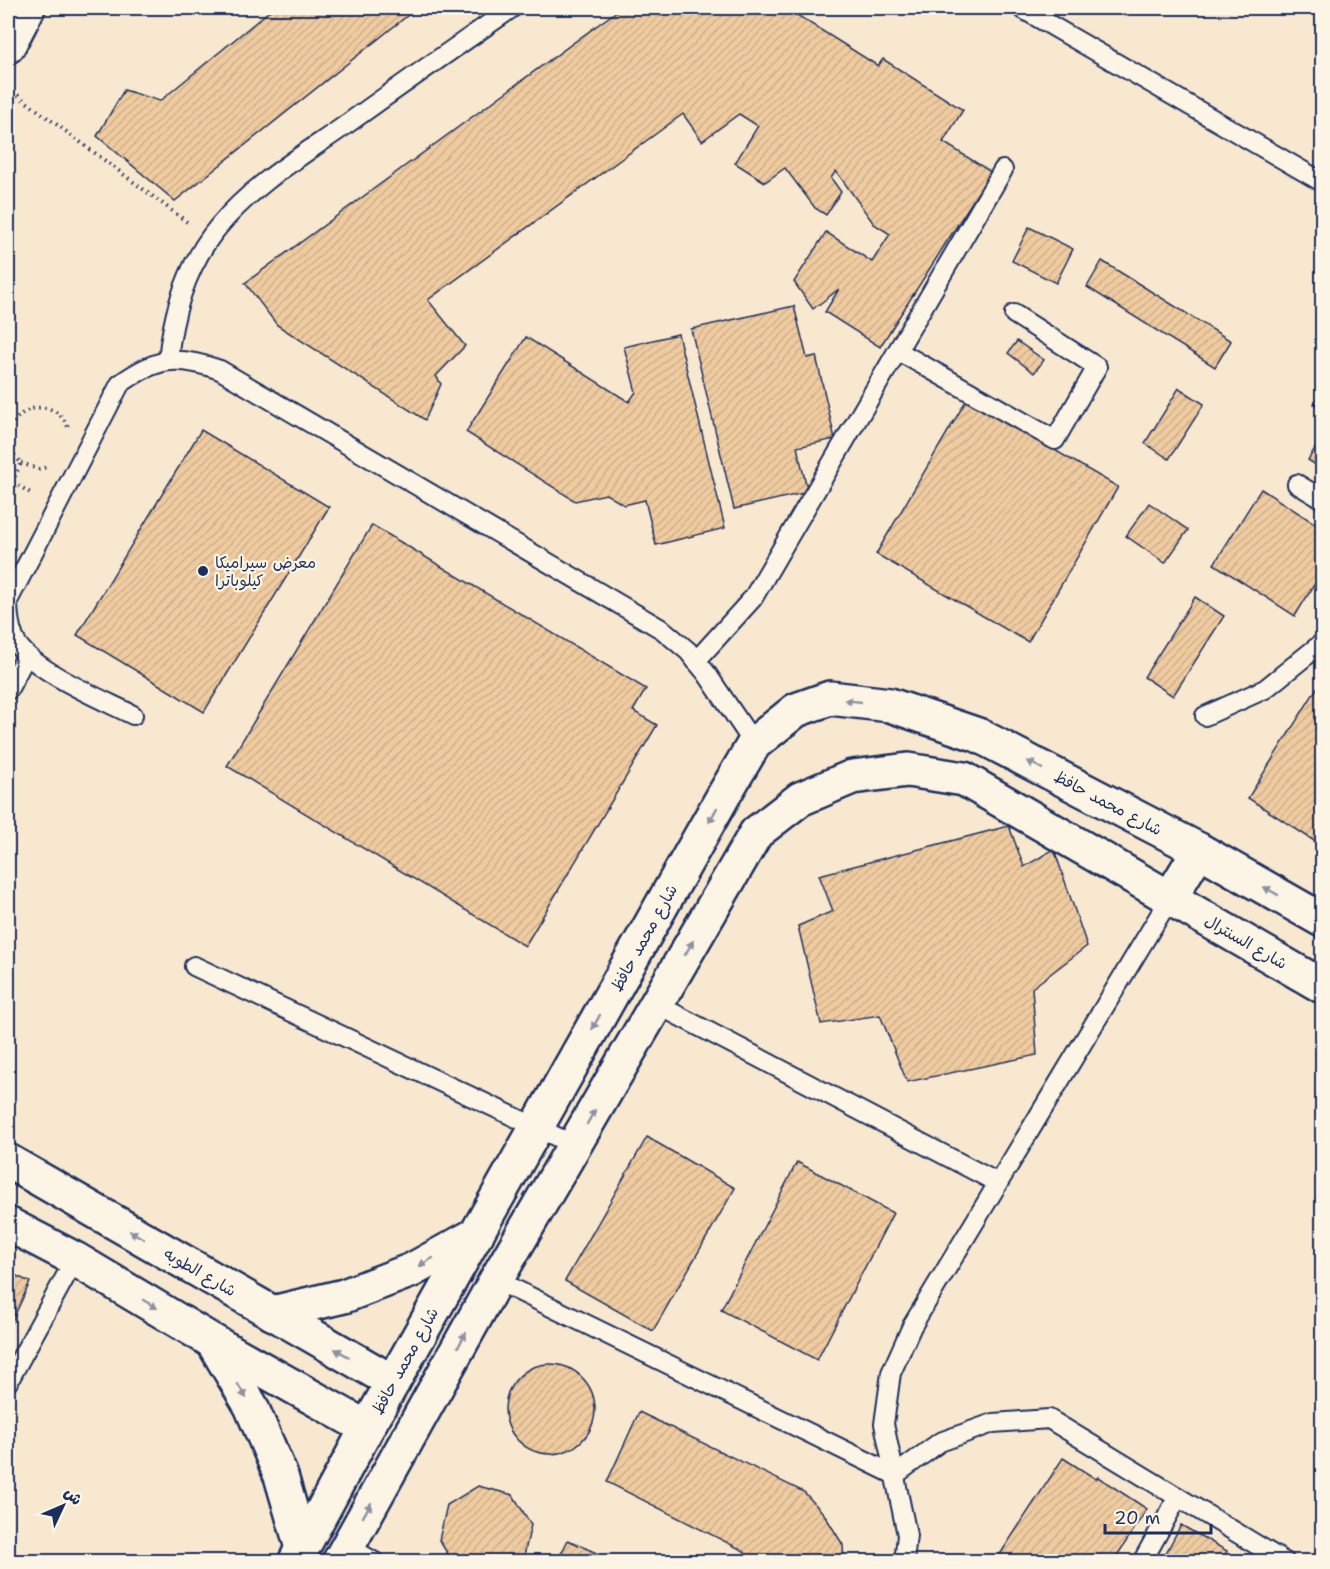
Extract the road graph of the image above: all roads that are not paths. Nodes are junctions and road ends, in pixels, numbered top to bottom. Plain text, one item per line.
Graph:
1 (28, 8) edge
2 (512, 8) edge
3 (1021, 8) edge
4 (8, 46) edge
5 (1003, 170) dead end
6 (1323, 182) edge
7 (1014, 314) dead end
8 (898, 351) junction
9 (168, 360) junction
10 (1297, 484) dead end
11 (1323, 499) edge
12 (1323, 643) edge
13 (26, 656) junction
14 (696, 661) junction
15 (8, 690) edge
16 (133, 715) dead end
17 (1205, 716) dead end
18 (754, 744) junction
19 (1199, 850) junction
20 (1170, 898) junction
21 (1323, 920) edge
22 (194, 966) dead end
23 (1323, 986) edge
24 (656, 1004) junction
25 (537, 1128) junction
26 (574, 1146) junction
27 (8, 1161) edge
28 (998, 1183) junction
29 (8, 1224) edge
30 (477, 1234) junction
31 (75, 1259) junction
32 (496, 1280) junction
33 (272, 1313) junction
34 (212, 1341) junction
35 (8, 1382) edge
36 (393, 1382) junction
37 (367, 1428) junction
38 (895, 1475) junction
39 (1178, 1497) junction
40 (299, 1555) edge
41 (1258, 1555) edge
42 (354, 1556) edge
43 (904, 1562) edge
44 (1142, 1562) edge
45 (1285, 1562) edge

1 - 4 street
2 - 9 lane
3 - 6 lane
5 - 8 lane
7 - 8 lane
8 - 14 lane
9 - 13 lane
9 - 14 lane
10 - 11 lane
12 - 17 lane
13 - 15 lane
13 - 16 lane
14 - 18 lane
19 -> 18 street, شارع محمد حافظ
18 -> 25 street, شارع محمد حافظ
19 - 20 street
21 -> 19 street
20 - 23 street, شارع السنترال
24 -> 20 street
20 - 28 lane
22 - 25 lane
26 -> 24 street
24 - 28 lane
25 - 26 lane
25 - 30 street, شارع محمد حافظ
26 - 32 street
33 -> 27 street, شارع الطوبه
28 - 38 lane
29 - 31 street
30 -> 33 street
30 - 36 street, شارع محمد حافظ
31 -> 34 street
31 - 35 lane
32 - 38 lane
42 -> 32 street
36 -> 33 street, شارع الطوبه
34 - 37 street
34 -> 40 street
36 - 37 street, شارع محمد حافظ
37 - 40 street, شارع محمد حافظ
38 - 39 lane
38 - 43 lane
39 - 41 lane
39 - 44 lane
41 - 45 lane

